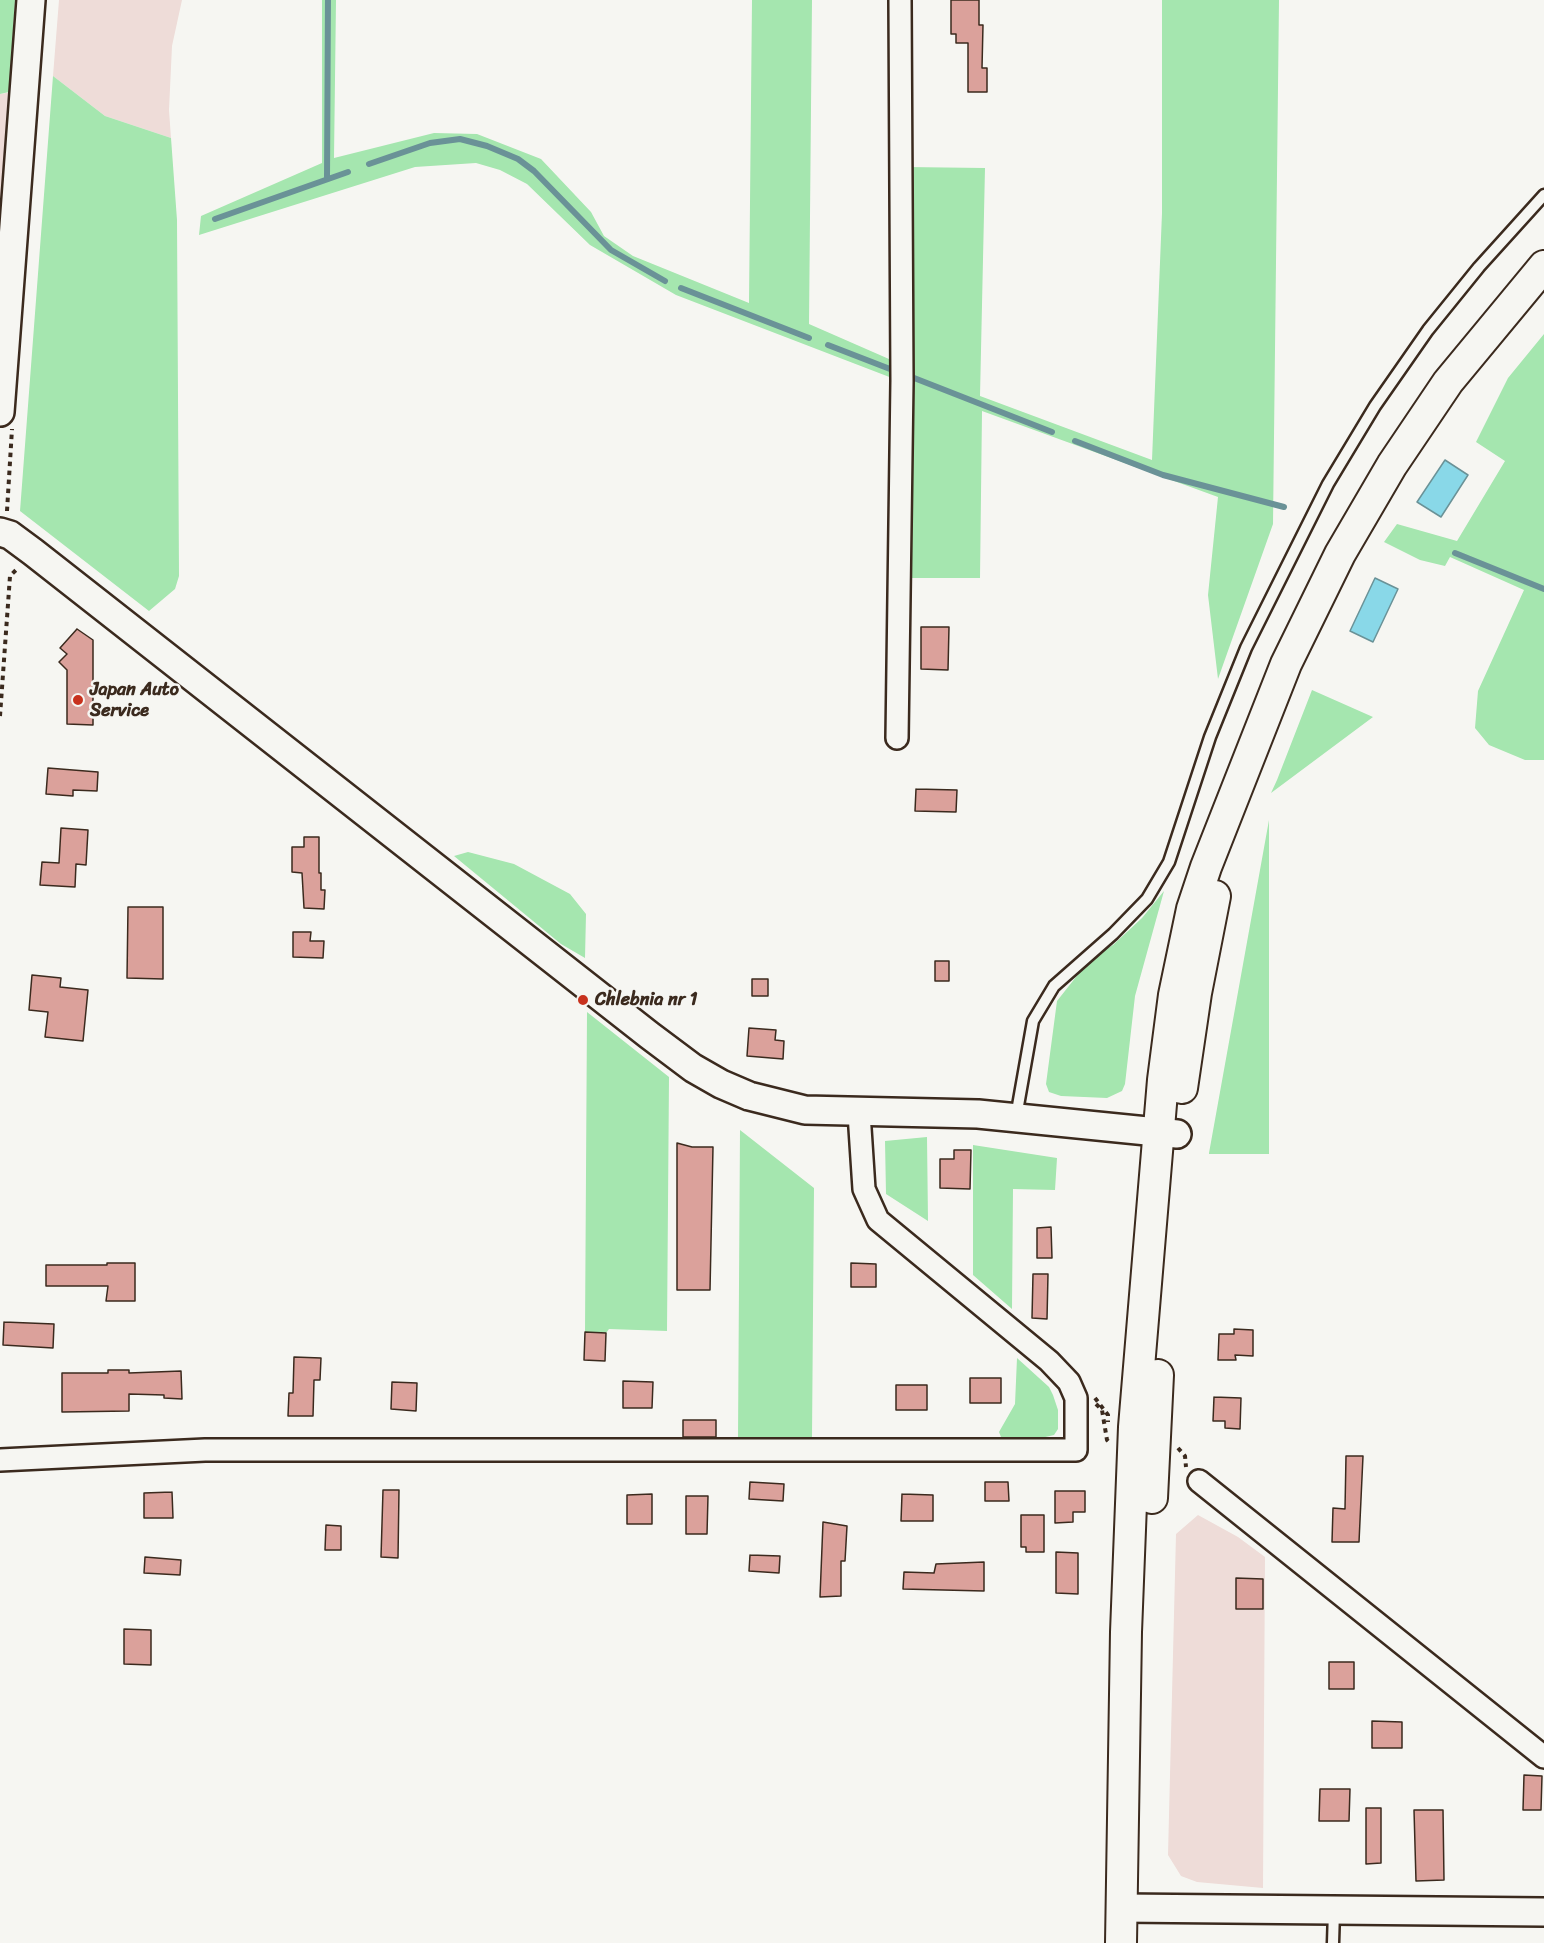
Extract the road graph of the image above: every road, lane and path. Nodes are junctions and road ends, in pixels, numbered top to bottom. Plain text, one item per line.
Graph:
1 (31, 0) edge
2 (900, 0) edge
3 (1544, 195) edge
4 (1544, 266) edge
5 (0, 412) edge
6 (0, 532) edge
7 (21, 565) dead end
8 (0, 716) edge
9 (897, 738) dead end
10 (859, 1113) junction
11 (1016, 1116) junction
12 (1167, 1133) junction
13 (1073, 1392) junction
14 (1118, 1443) dead end
15 (1173, 1445) dead end
16 (0, 1460) edge
17 (1201, 1483) joint
18 (1544, 1757) edge
19 (1132, 1908) junction
20 (1334, 1910) junction
21 (1544, 1912) edge
22 (1121, 1943) edge
23 (1142, 1943) edge
24 (1334, 1943) edge

1 - 5 street
2 - 9 street
3 - 11 lane
4 - 12 main road
6 - 10 street
7 - 8 path
10 - 11 street
10 - 13 street
11 - 12 street
12 - 19 main road
13 - 14 path
13 - 16 street
15 - 17 path
17 - 18 street
19 - 20 street
19 - 22 main road
19 - 23 main road
20 - 21 street
20 - 24 lane

